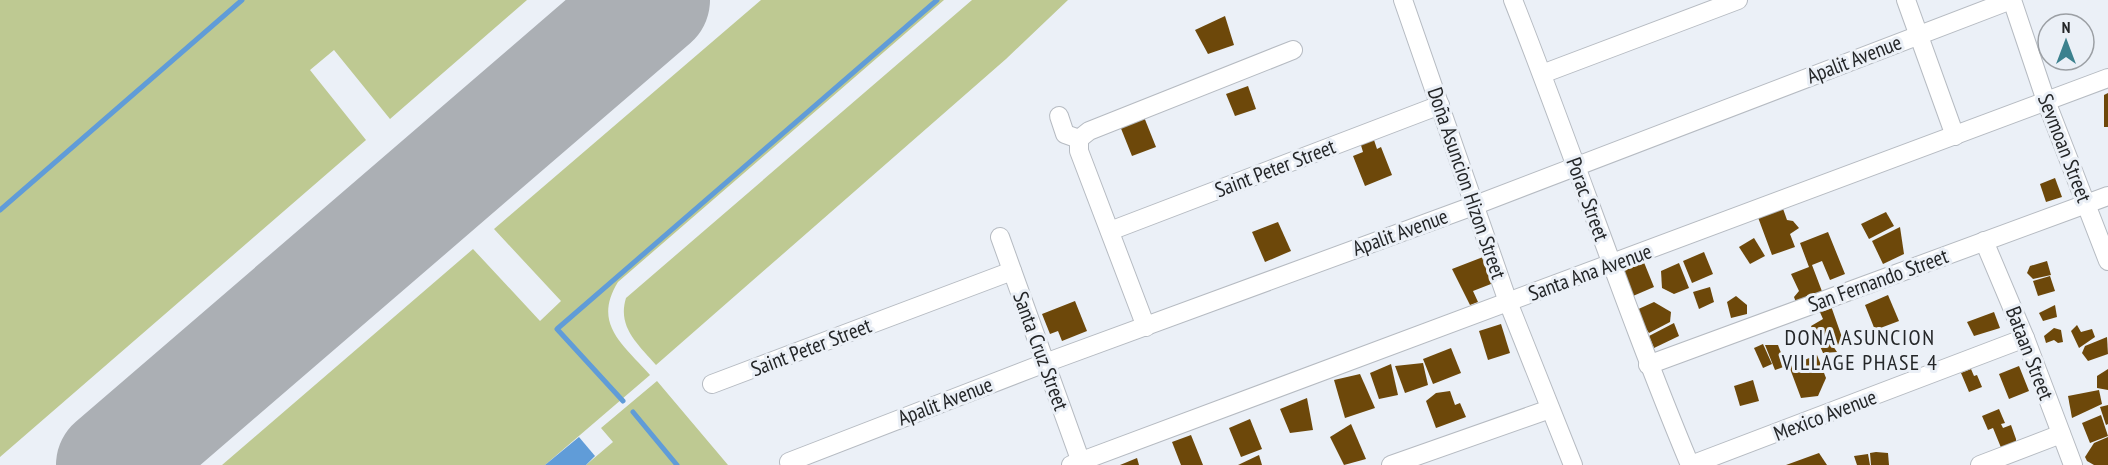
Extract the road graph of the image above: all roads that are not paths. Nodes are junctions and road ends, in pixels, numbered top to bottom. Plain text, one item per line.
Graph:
1 (1403, 0) edge
2 (1513, 0) edge
3 (1738, 0) edge
4 (1906, 0) edge
5 (2012, 0) edge
6 (1918, 34) junction
7 (1293, 50) dead end
8 (1542, 74) junction
9 (2108, 78) edge
10 (2046, 101) junction
11 (1440, 105) junction
12 (1059, 116) dead end
13 (1955, 136) junction
14 (1079, 139) junction
15 (1577, 166) junction
16 (2108, 196) edge
17 (2086, 204) junction
18 (1473, 207) junction
19 (1110, 231) junction
20 (1000, 237) dead end
21 (1984, 241) junction
22 (2108, 261) edge
23 (1611, 264) junction
24 (1012, 271) junction
25 (1508, 302) junction
26 (1146, 327) junction
27 (2025, 338) junction
28 (1045, 363) junction
29 (1648, 365) junction
30 (712, 384) dead end
31 (1550, 410) junction
32 (2061, 434) junction
33 (789, 462) dead end
34 (1078, 464) edge
35 (1391, 465) edge
36 (1573, 465) edge
37 (1691, 465) edge
38 (1980, 465) edge
39 (2073, 465) edge

1 - 11 street, Doña Asuncion Hizon Street
2 - 8 street, Porac Street
3 - 8 street
4 - 6 street
5 - 6 street, Apalit Avenue
5 - 10 street, Sevmoan Street
6 - 13 street
6 - 15 street, Apalit Avenue
7 - 14 street
8 - 15 street, Porac Street
9 - 10 street, Santa Ana Avenue
10 - 13 street, Santa Ana Avenue
10 - 17 street, Sevmoan Street
11 - 18 street, Doña Asuncion Hizon Street
11 - 19 street, Saint Peter Street
12 - 14 street
13 - 23 street, Santa Ana Avenue
14 - 19 street
15 - 18 street, Apalit Avenue
15 - 23 street, Porac Street
16 - 17 street, San Fernando Street
17 - 21 street, San Fernando Street
17 - 22 street, Sevmoan Street
18 - 25 street, Doña Asuncion Hizon Street
18 - 26 street, Apalit Avenue
19 - 26 street
20 - 24 street, Santa Cruz Street
21 - 27 street, Bataan Street
21 - 29 street, San Fernando Street
23 - 25 street, Santa Ana Avenue
23 - 29 street, Porac Street
24 - 28 street, Santa Cruz Street
24 - 30 street, Saint Peter Street
25 - 31 street, Doña Asuncion Hizon Street
25 - 34 street, Santa Ana Avenue
26 - 28 street, Apalit Avenue
27 - 32 street, Bataan Street
27 - 37 street, Mexico Avenue
28 - 33 street, Apalit Avenue
28 - 34 street, Santa Cruz Street
29 - 37 street, Porac Street
31 - 35 street
31 - 36 street, Doña Asuncion Hizon Street
32 - 38 street
32 - 39 street, Bataan Street

